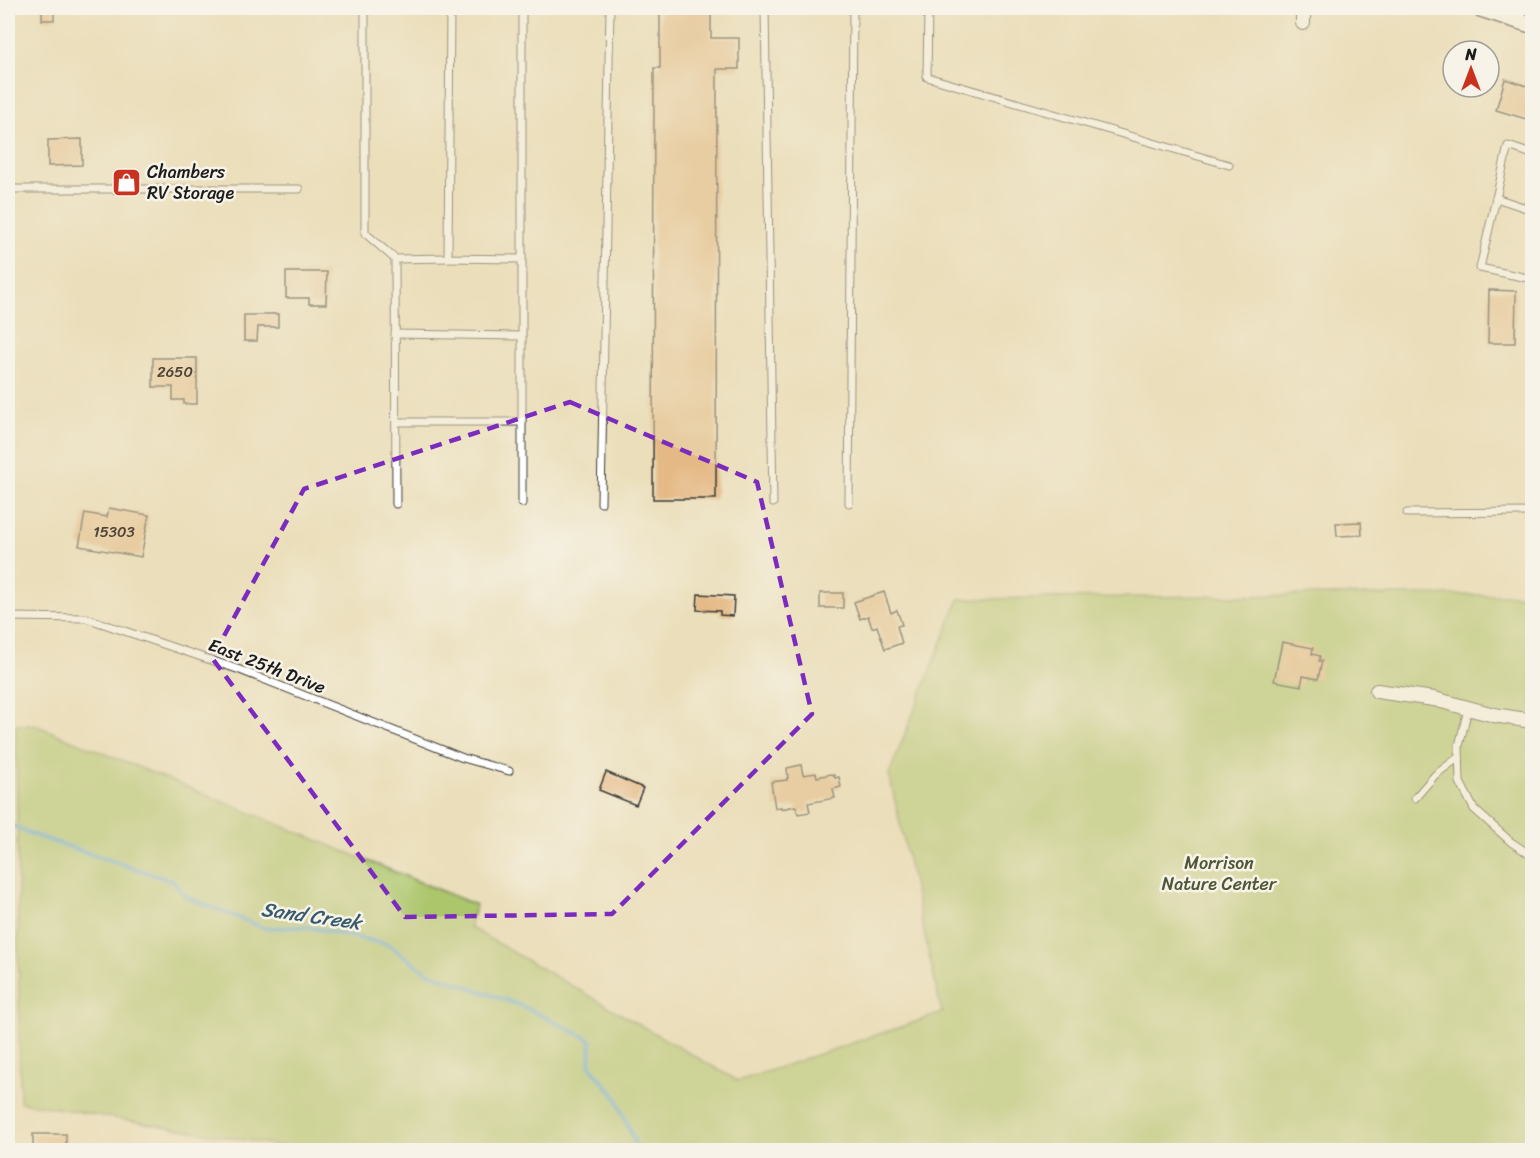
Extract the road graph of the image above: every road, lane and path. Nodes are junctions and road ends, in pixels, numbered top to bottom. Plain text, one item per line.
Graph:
1 (365, 8) edge
2 (450, 8) edge
3 (522, 8) edge
4 (610, 8) edge
5 (765, 8) edge
6 (853, 8) edge
7 (928, 8) edge
8 (1303, 8) edge
9 (1479, 8) edge
10 (1303, 22) dead end
11 (1533, 25) edge
12 (1533, 154) edge
13 (1229, 165) dead end
14 (8, 189) edge
15 (299, 189) dead end
16 (1496, 198) junction
17 (1533, 210) edge
18 (448, 258) junction
19 (395, 259) junction
20 (522, 259) junction
21 (1533, 279) edge
22 (395, 334) junction
23 (522, 336) junction
24 (396, 422) junction
25 (522, 422) junction
26 (522, 503) dead end
27 (601, 503) dead end
28 (773, 503) dead end
29 (849, 503) dead end
30 (396, 504) dead end
31 (1533, 512) edge
32 (1407, 513) dead end
33 (8, 617) edge
34 (1377, 692) dead end
35 (1468, 709) junction
36 (1533, 721) edge
37 (1459, 757) junction
38 (510, 771) dead end
39 (1415, 798) dead end
40 (1533, 856) edge

1 - 19 lane
2 - 18 lane
3 - 20 lane
4 - 27 lane
5 - 28 lane
6 - 29 lane
7 - 13 lane
8 - 10 street
9 - 11 street
12 - 16 lane
14 - 15 lane
16 - 17 lane
16 - 21 lane
18 - 19 lane
18 - 20 lane
19 - 22 lane
20 - 23 lane
22 - 23 lane
22 - 24 lane
23 - 25 lane
24 - 25 lane
24 - 30 lane
25 - 26 lane
31 - 32 lane
33 - 38 lane, East 25th Drive
34 - 35 street
35 - 36 street
35 - 37 lane
37 - 39 lane
37 - 40 lane

